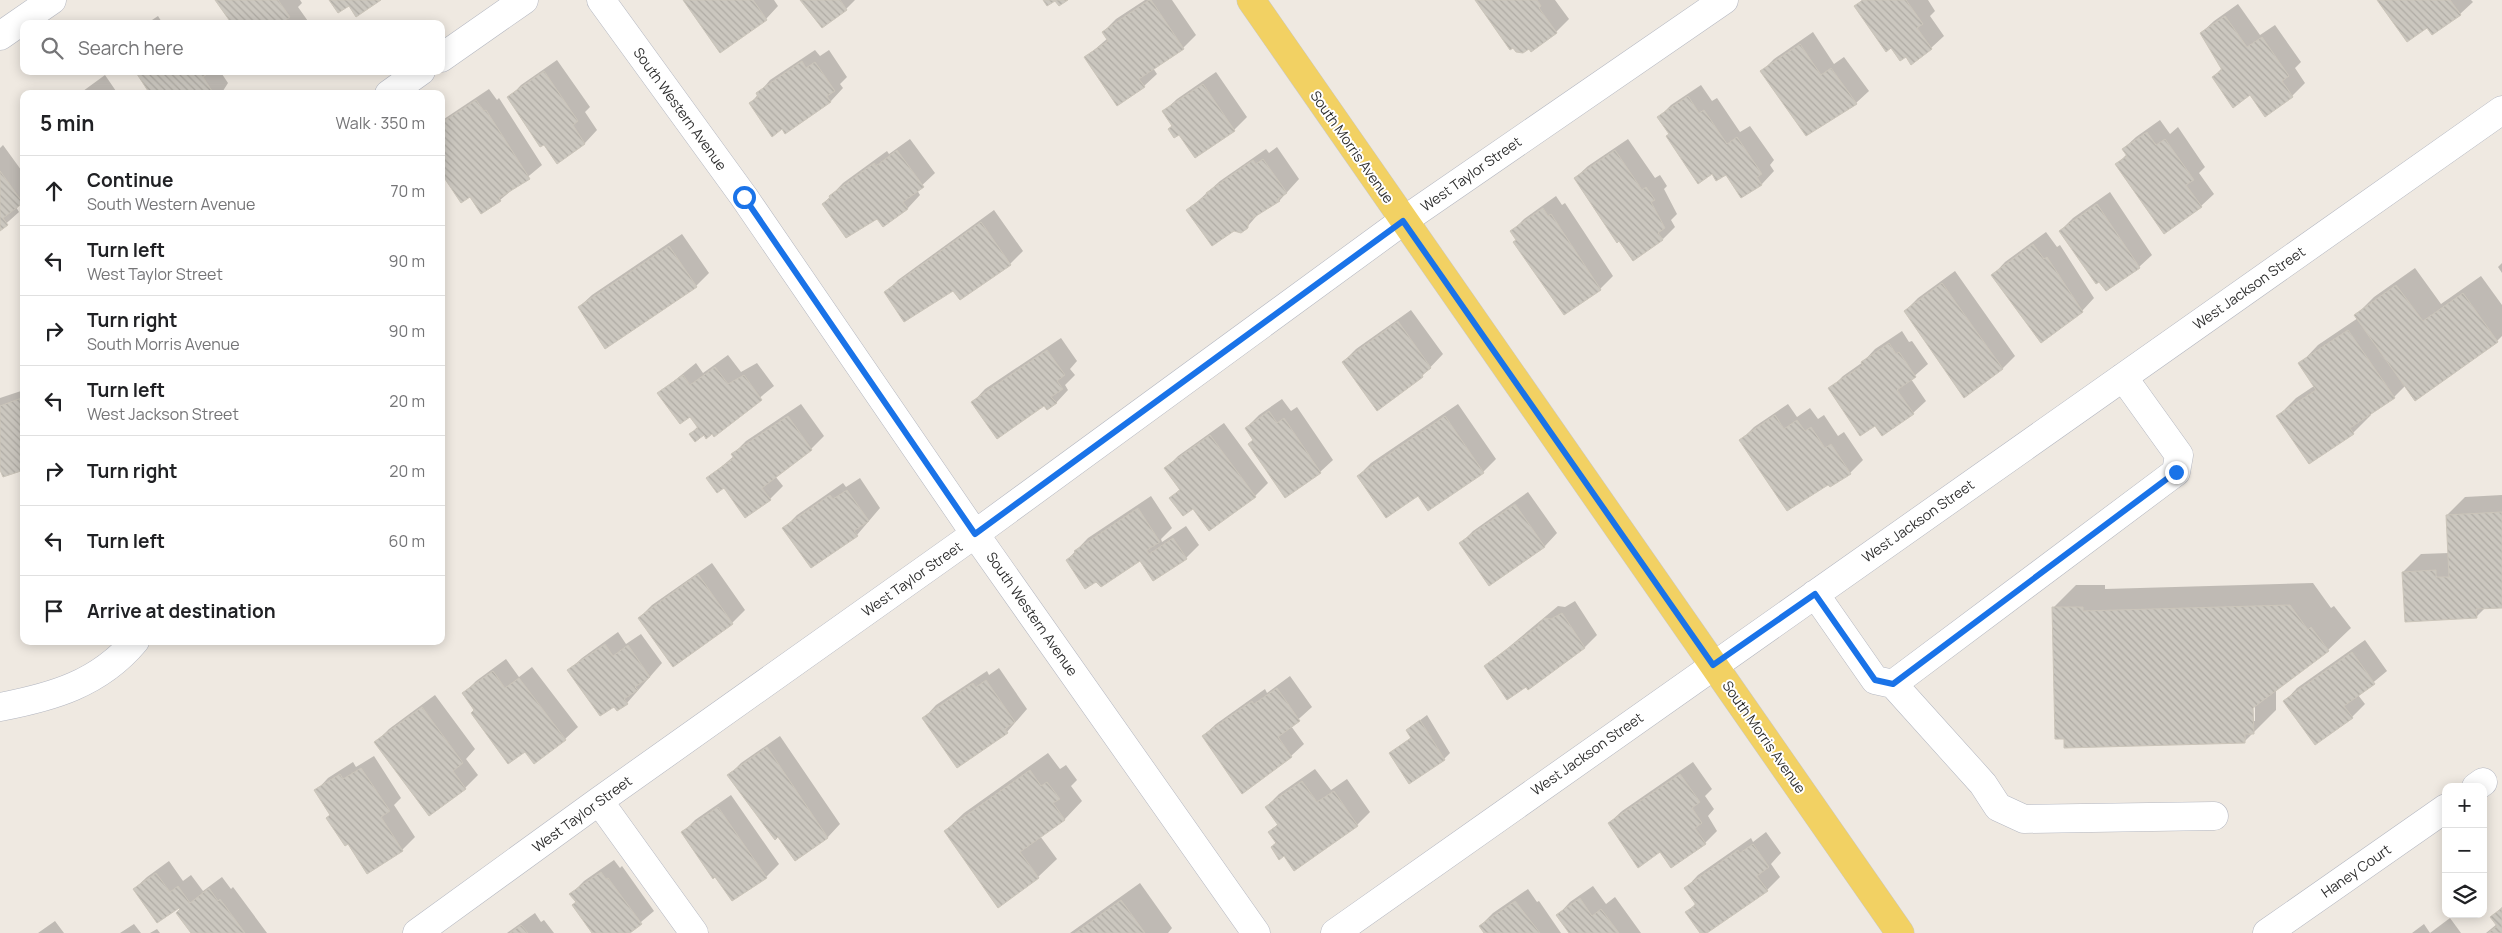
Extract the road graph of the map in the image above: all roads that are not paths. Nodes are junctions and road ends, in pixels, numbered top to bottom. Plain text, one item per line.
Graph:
1 (52, 0) edge
2 (524, 0) edge
3 (601, 0) edge
4 (1251, 0) edge
5 (1724, 0) edge
6 (23, 20) edge
7 (20, 22) edge
8 (0, 36) edge
9 (445, 55) edge
10 (415, 75) edge
11 (395, 90) edge
12 (2502, 110) edge
13 (1403, 221) junction
14 (2123, 377) junction
15 (975, 534) junction
16 (1815, 594) junction
17 (131, 645) edge
18 (1713, 665) junction
19 (1893, 684) junction
20 (0, 707) edge
21 (599, 801) junction
22 (2442, 811) edge
23 (2214, 816) dead end
24 (418, 933) edge
25 (694, 933) edge
26 (1256, 933) edge
27 (1335, 933) edge
28 (1900, 933) edge
29 (2267, 933) edge

1 - 6 street
2 - 9 street
3 - 15 street, South Western Avenue
4 - 13 main road, South Morris Avenue
5 - 13 street, West Taylor Street
7 - 8 street
10 - 11 street
12 - 14 street, West Jackson Street
13 - 15 street, West Taylor Street
13 - 18 main road, South Morris Avenue
14 - 16 street, West Jackson Street
14 - 19 street
15 - 21 street, West Taylor Street
15 - 26 street, South Western Avenue
16 - 18 street, West Jackson Street
16 - 19 street
17 - 20 street
18 - 27 street, West Jackson Street
18 - 28 main road, South Morris Avenue
19 - 23 street
21 - 24 street, West Taylor Street
21 - 25 street
22 - 29 street, Haney Court

